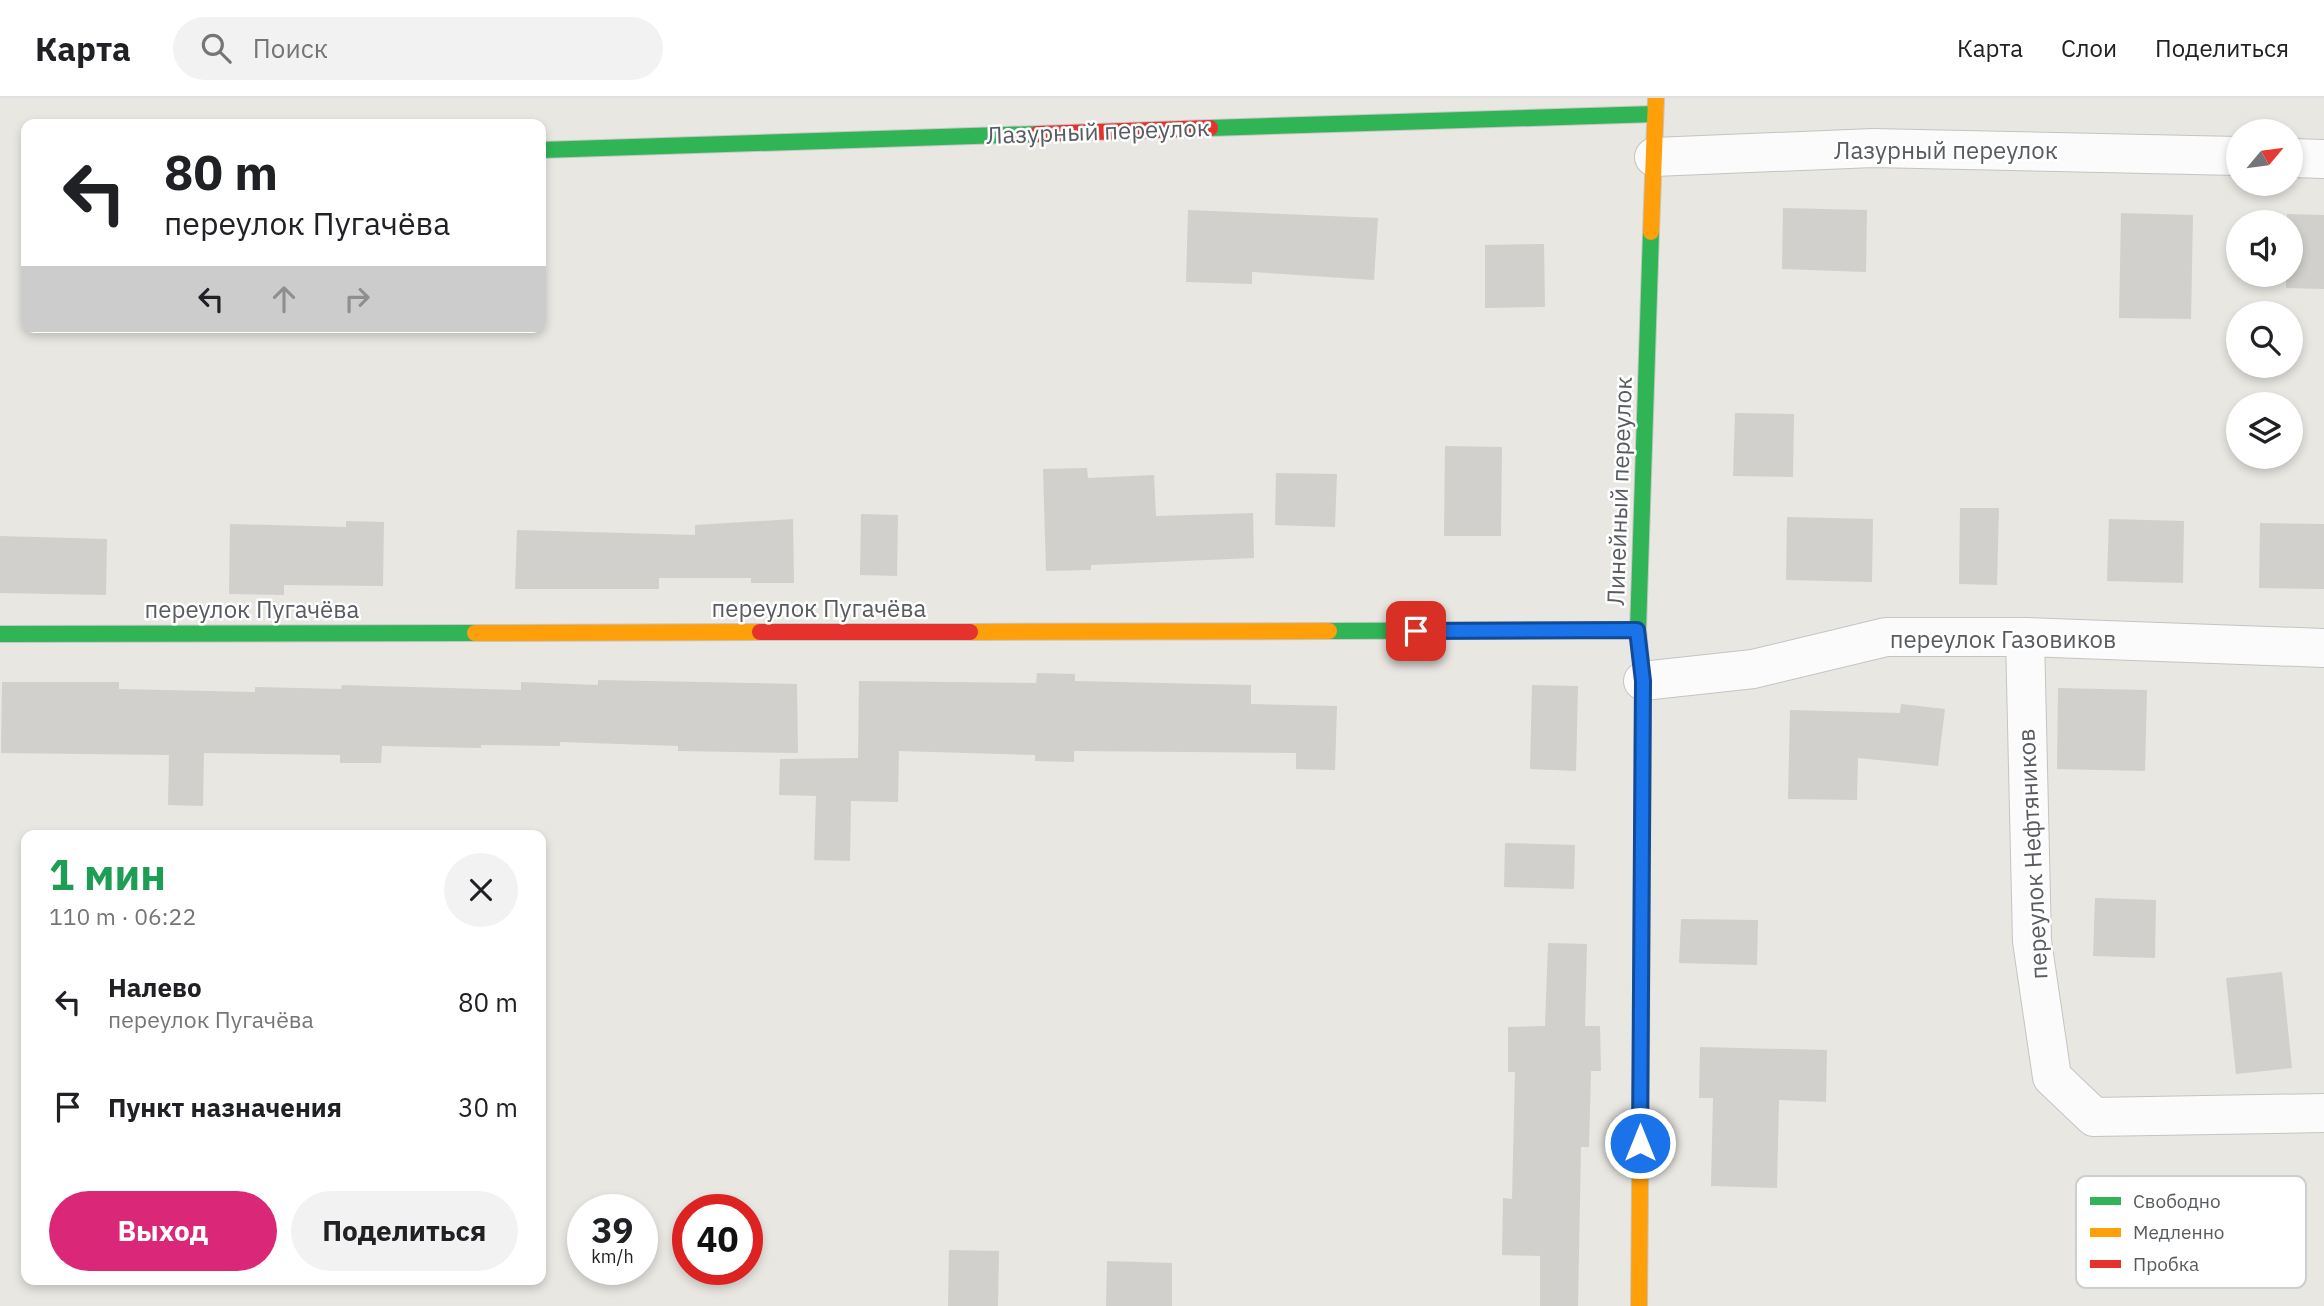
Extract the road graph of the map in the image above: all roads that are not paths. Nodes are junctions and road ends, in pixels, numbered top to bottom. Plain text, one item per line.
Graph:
1 (1656, 106) edge
2 (546, 150) edge
3 (2226, 156) edge
4 (1654, 157) junction
5 (2303, 158) edge
6 (2324, 159) edge
7 (1637, 630) junction
8 (0, 634) edge
9 (2025, 637) junction
10 (2324, 649) edge
11 (1643, 681) junction
12 (2324, 1113) edge
13 (1639, 1306) edge

1 - 2 street, Лазурный переулок
1 - 4 street, Линейный переулок
3 - 4 street, Лазурный переулок
4 - 7 street, Линейный переулок
5 - 6 street
7 - 8 street, переулок Пугачёва
7 - 11 street, Линейный переулок
9 - 10 street, переулок Газовиков
9 - 11 street, переулок Газовиков
9 - 12 street, переулок Нефтяников
11 - 13 street, Линейный переулок

